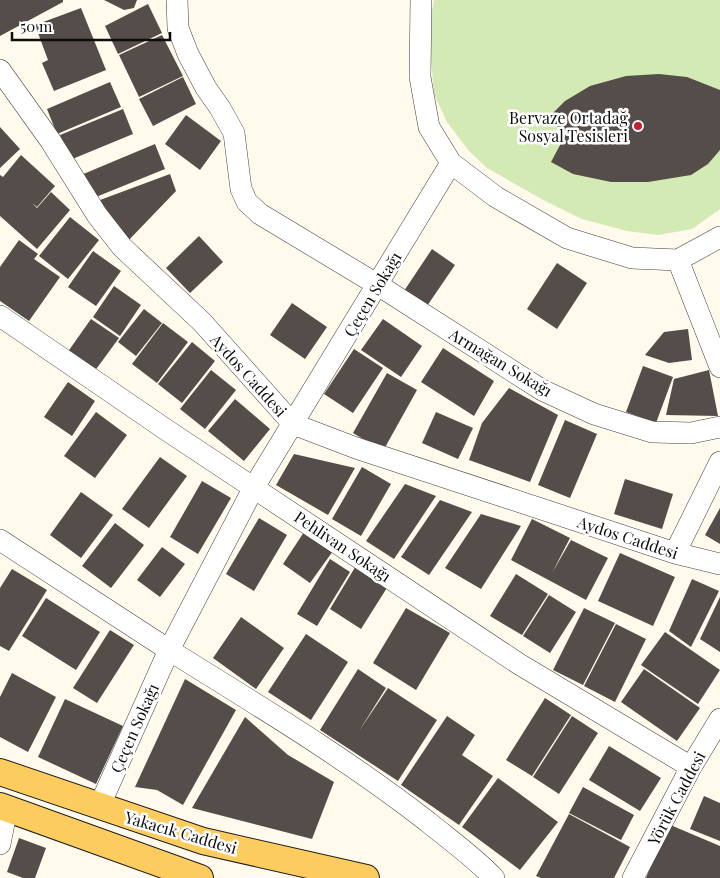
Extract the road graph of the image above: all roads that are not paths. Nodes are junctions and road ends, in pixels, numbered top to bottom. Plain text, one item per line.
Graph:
1 (177, 0) edge
2 (418, 1) edge
3 (0, 70) edge
4 (451, 163) junction
5 (720, 237) edge
6 (678, 260) junction
7 (378, 285) junction
8 (0, 316) edge
9 (720, 368) edge
10 (293, 424) junction
11 (720, 427) edge
12 (720, 462) edge
13 (254, 487) junction
14 (0, 540) edge
15 (675, 553) junction
16 (720, 564) edge
17 (169, 650) junction
18 (720, 719) edge
19 (691, 767) junction
20 (0, 772) edge
21 (2, 807) edge
22 (99, 807) junction
23 (0, 844) edge
24 (160, 871) edge
25 (200, 878) edge
26 (366, 878) edge
27 (494, 878) edge
28 (633, 878) edge

1 - 7 street, Armağan Sokağı
2 - 4 street
3 - 10 street, Aydos Caddesi
4 - 6 street
4 - 7 street, Çeçen Sokağı
5 - 6 street
6 - 9 street
7 - 10 street, Çeçen Sokağı
7 - 11 street, Armağan Sokağı
8 - 13 street, Pehlivan Sokağı
10 - 13 street, Çeçen Sokağı
10 - 15 street, Aydos Caddesi
12 - 15 street
13 - 17 street, Çeçen Sokağı
13 - 19 street, Pehlivan Sokağı
14 - 17 street
15 - 16 street, Aydos Caddesi
17 - 22 street, Çeçen Sokağı
17 - 27 street
18 - 19 street, Yörük Caddesi
19 - 28 street, Yörük Caddesi
20 - 22 main road, Yakacık Caddesi
21 - 23 street
21 - 24 main road, Yakacık Caddesi
22 - 26 main road, Yakacık Caddesi
24 - 25 main road, Yakacık Caddesi

